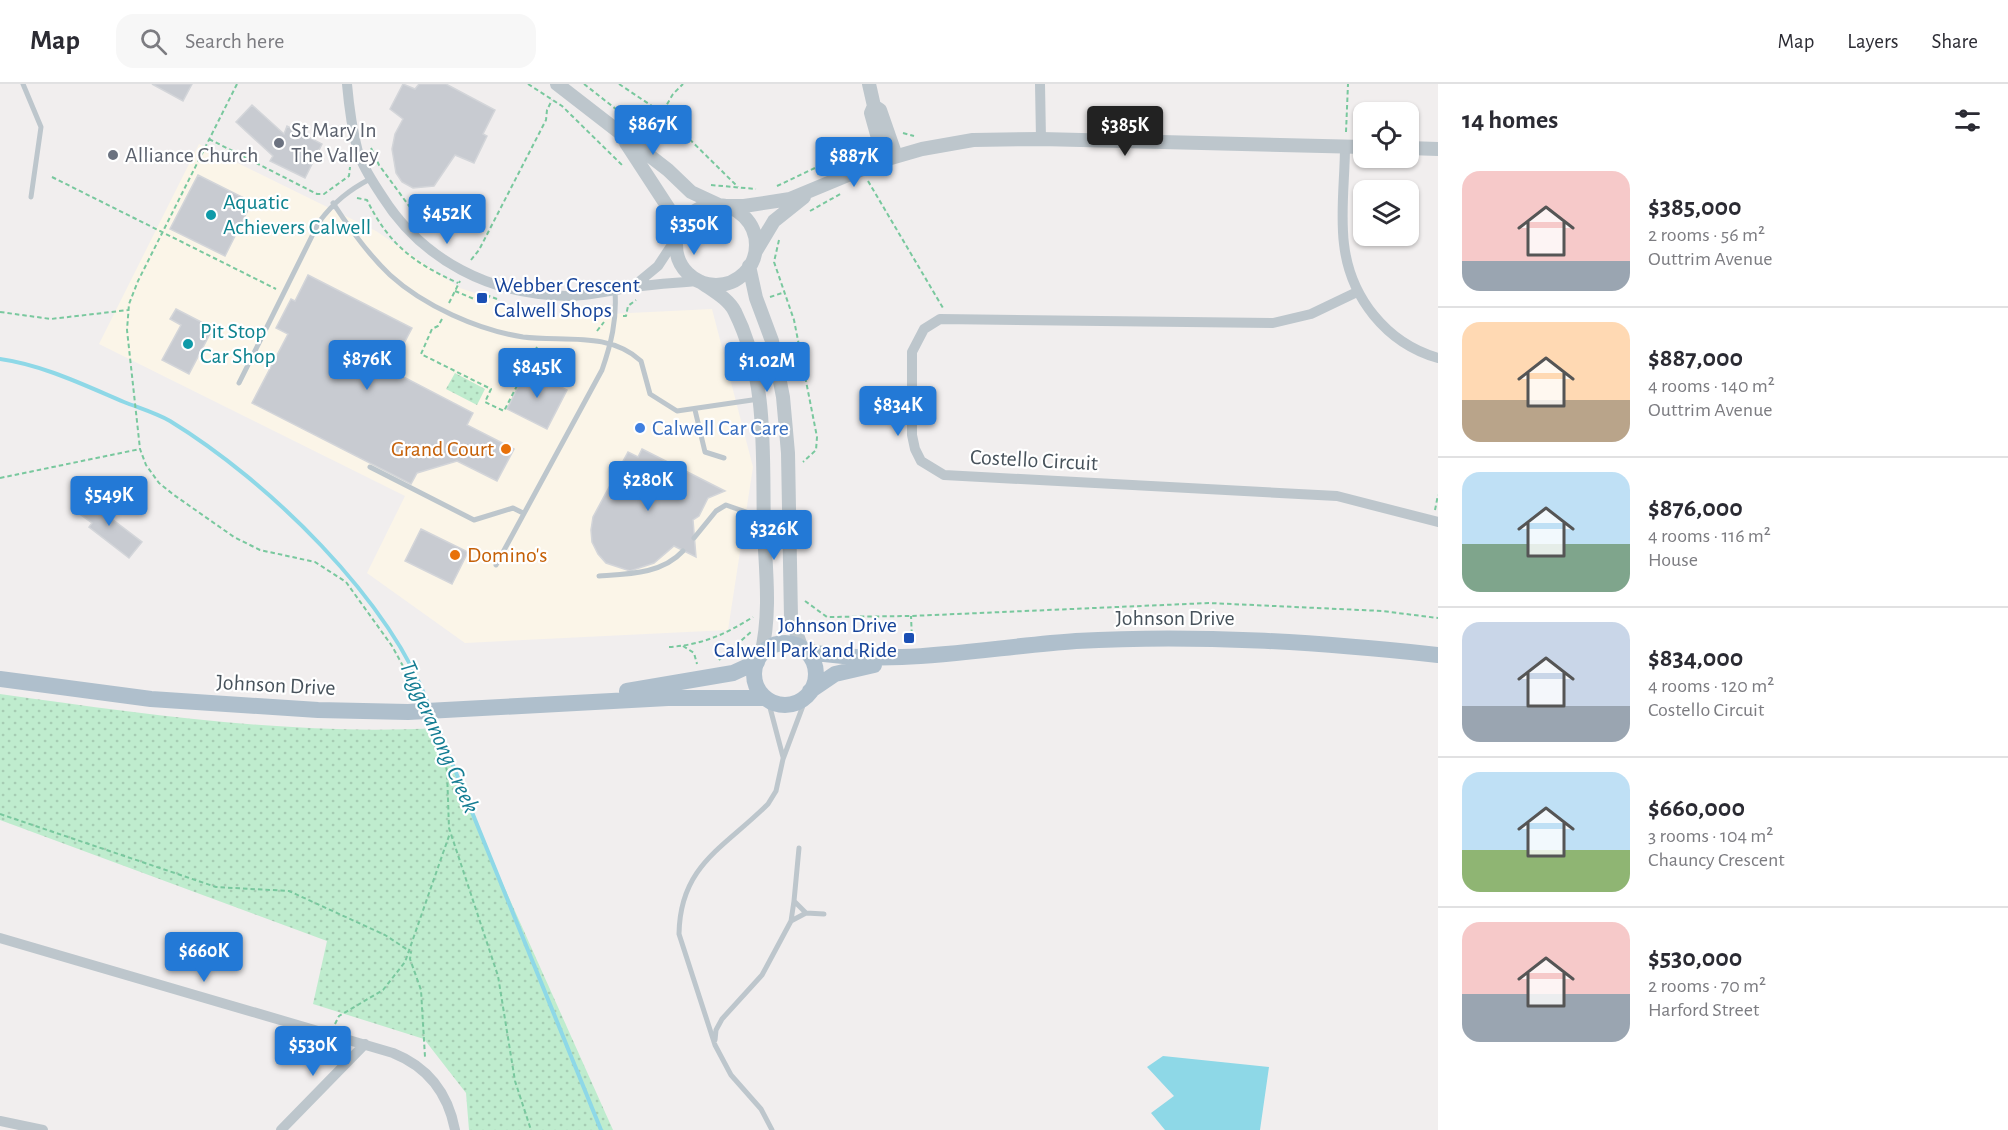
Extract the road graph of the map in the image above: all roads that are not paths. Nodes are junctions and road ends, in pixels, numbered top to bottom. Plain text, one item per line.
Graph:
1 (23, 84) edge
2 (347, 84) edge
3 (869, 84) edge
4 (1040, 84) edge
5 (559, 85) edge
6 (623, 137) junction
7 (1041, 139) junction
8 (1345, 146) junction
9 (1353, 149) edge
10 (1438, 149) edge
11 (1419, 152) edge
12 (890, 158) junction
13 (370, 179) junction
14 (813, 191) junction
15 (31, 197) dead end
16 (333, 203) junction
17 (721, 206) junction
18 (677, 236) junction
19 (752, 260) junction
20 (700, 281) junction
21 (633, 287) junction
22 (615, 292) junction
23 (1357, 292) junction
24 (612, 343) junction
25 (1438, 358) edge
26 (239, 383) dead end
27 (759, 399) junction
28 (695, 410) junction
29 (724, 458) dead end
30 (370, 467) dead end
31 (523, 513) junction
32 (764, 518) junction
33 (1438, 522) edge
34 (694, 538) dead end
35 (683, 551) dead end
36 (496, 565) dead end
37 (599, 576) dead end
38 (804, 650) junction
39 (1438, 655) edge
40 (913, 656) junction
41 (759, 658) junction
42 (0, 679) edge
43 (809, 693) junction
44 (767, 699) junction
45 (552, 705) junction
46 (783, 759) junction
47 (798, 848) dead end
48 (794, 901) junction
49 (806, 913) junction
50 (824, 914) dead end
51 (791, 921) junction
52 (0, 938) edge
53 (365, 1044) junction
54 (715, 1045) junction
55 (0, 1121) edge
56 (43, 1130) edge
57 (281, 1130) edge
58 (455, 1130) edge
59 (772, 1130) edge

1 - 15 lane
2 - 13 street
3 - 12 street
4 - 7 street
5 - 6 street
6 - 17 street
6 - 18 street
7 - 8 street
7 - 12 street
8 - 9 street
8 - 23 street
10 - 11 street
12 - 14 street
13 - 16 lane
13 - 22 street
14 - 17 street
14 - 19 street
16 - 24 lane
16 - 26 lane
17 - 18 street
17 - 19 street
18 - 20 street
18 - 21 street
19 - 20 street
19 - 38 street
20 - 21 street
20 - 27 street
21 - 22 street
22 - 24 lane
23 - 25 street
23 - 33 street, Costello Circuit
24 - 28 lane
24 - 31 lane
27 - 28 lane
27 - 32 street
28 - 29 lane
30 - 31 lane
31 - 36 lane
32 - 34 lane
32 - 41 street
35 - 37 lane
38 - 40 main road, Johnson Drive
38 - 41 main road
38 - 43 main road
39 - 40 main road, Johnson Drive
40 - 43 main road, Johnson Drive
41 - 44 main road
41 - 45 main road, Johnson Drive
42 - 45 main road, Johnson Drive
43 - 44 main road
43 - 46 lane
44 - 45 main road, Johnson Drive
44 - 46 lane
46 - 54 lane
47 - 48 lane
48 - 49 lane
48 - 51 lane
49 - 50 lane
49 - 51 lane
51 - 54 lane
52 - 53 street
53 - 57 street
53 - 58 street
54 - 59 lane
55 - 56 street

